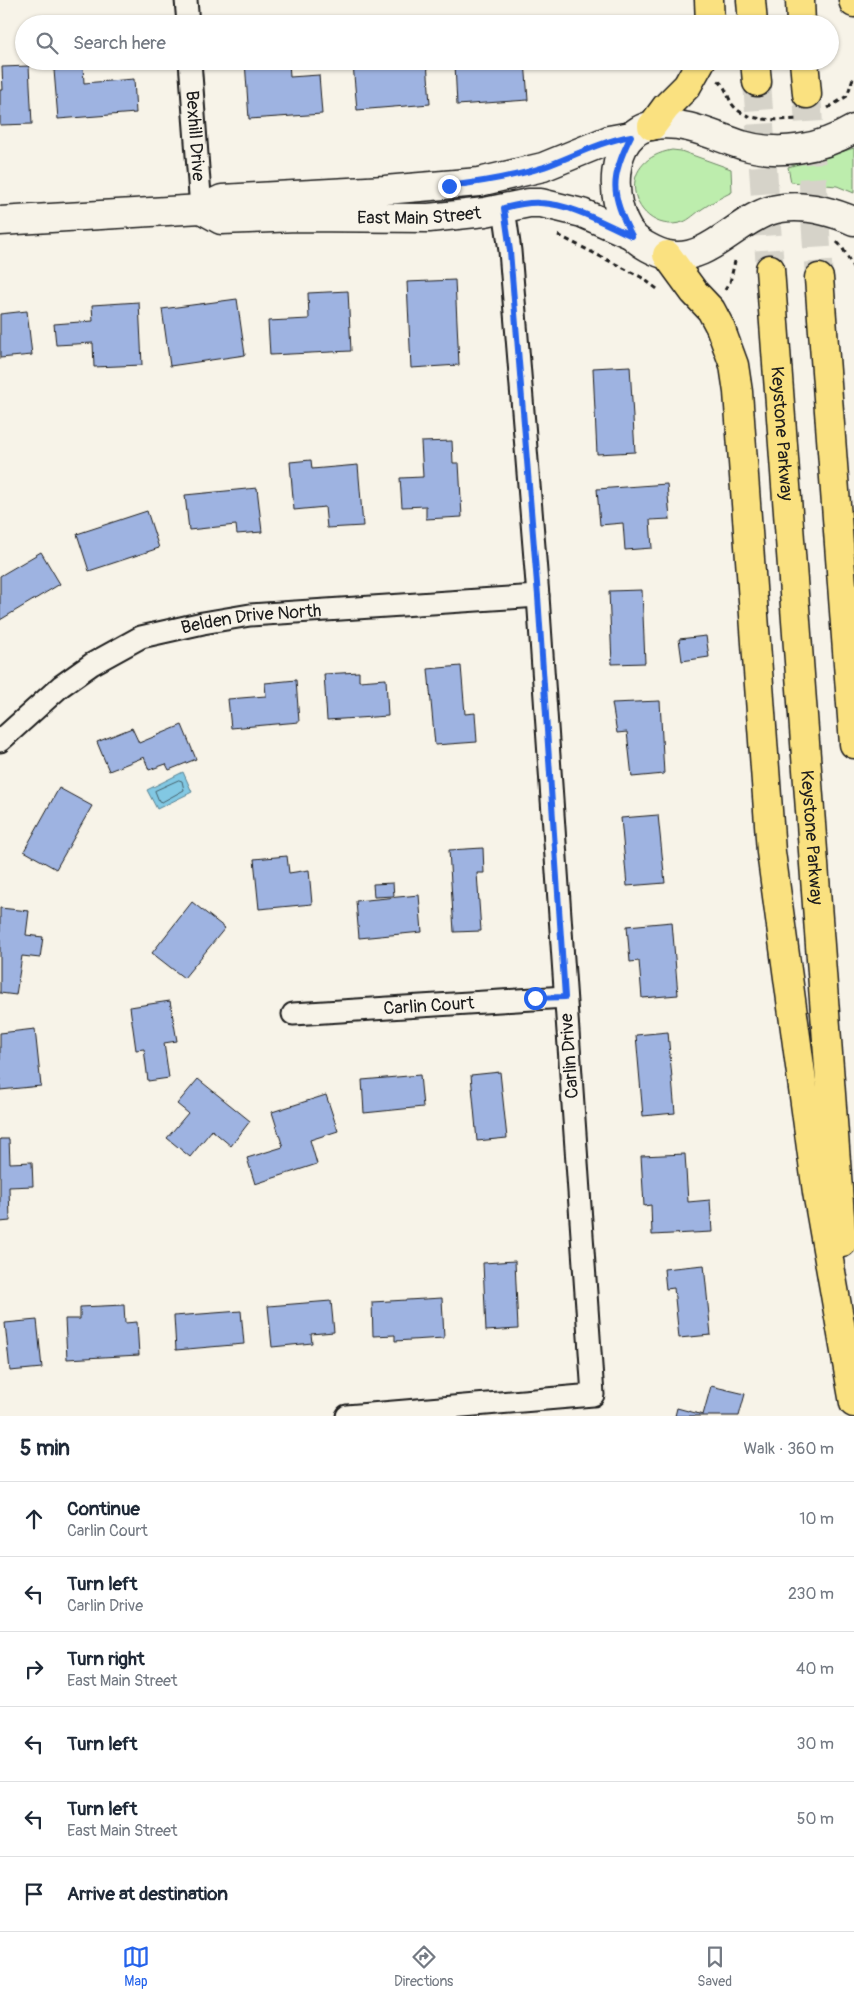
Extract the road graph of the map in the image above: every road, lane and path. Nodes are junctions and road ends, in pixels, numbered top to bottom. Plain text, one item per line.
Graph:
1 (186, 0) edge
2 (709, 0) edge
3 (751, 0) edge
4 (800, 0) edge
5 (187, 15) edge
6 (710, 15) edge
7 (752, 15) edge
8 (801, 15) edge
9 (191, 70) edge
10 (696, 70) edge
11 (805, 70) edge
12 (807, 94) tunnel mouth
13 (854, 129) edge
14 (642, 131) junction
15 (504, 208) junction
16 (201, 209) junction
17 (854, 220) edge
18 (0, 221) edge
19 (555, 235) dead end
20 (632, 236) junction
21 (667, 255) junction
22 (770, 269) tunnel mouth
23 (820, 278) tunnel mouth
24 (662, 292) dead end
25 (538, 596) junction
26 (0, 741) edge
27 (854, 744) edge
28 (565, 997) junction
29 (293, 1014) dead end
30 (854, 1404) edge
31 (346, 1416) edge

1 - 5 street
2 - 6 highway
3 - 7 highway
4 - 8 highway
9 - 16 street, Bexhill Drive
10 - 14 highway
11 - 12 highway
13 - 14 main road, East Main Street
14 - 16 main road, East Main Street
14 - 20 main road
15 - 16 main road, East Main Street
15 - 20 main road, East Main Street
15 - 25 street, Carlin Drive
16 - 18 main road, East Main Street
17 - 21 main road
19 - 24 path
20 - 21 main road, East Main Street
21 - 30 highway
22 - 30 highway, Keystone Parkway
23 - 27 highway
25 - 26 street, Belden Drive North
25 - 28 street, Carlin Drive
28 - 29 street, Carlin Court
28 - 31 street, Carlin Drive

